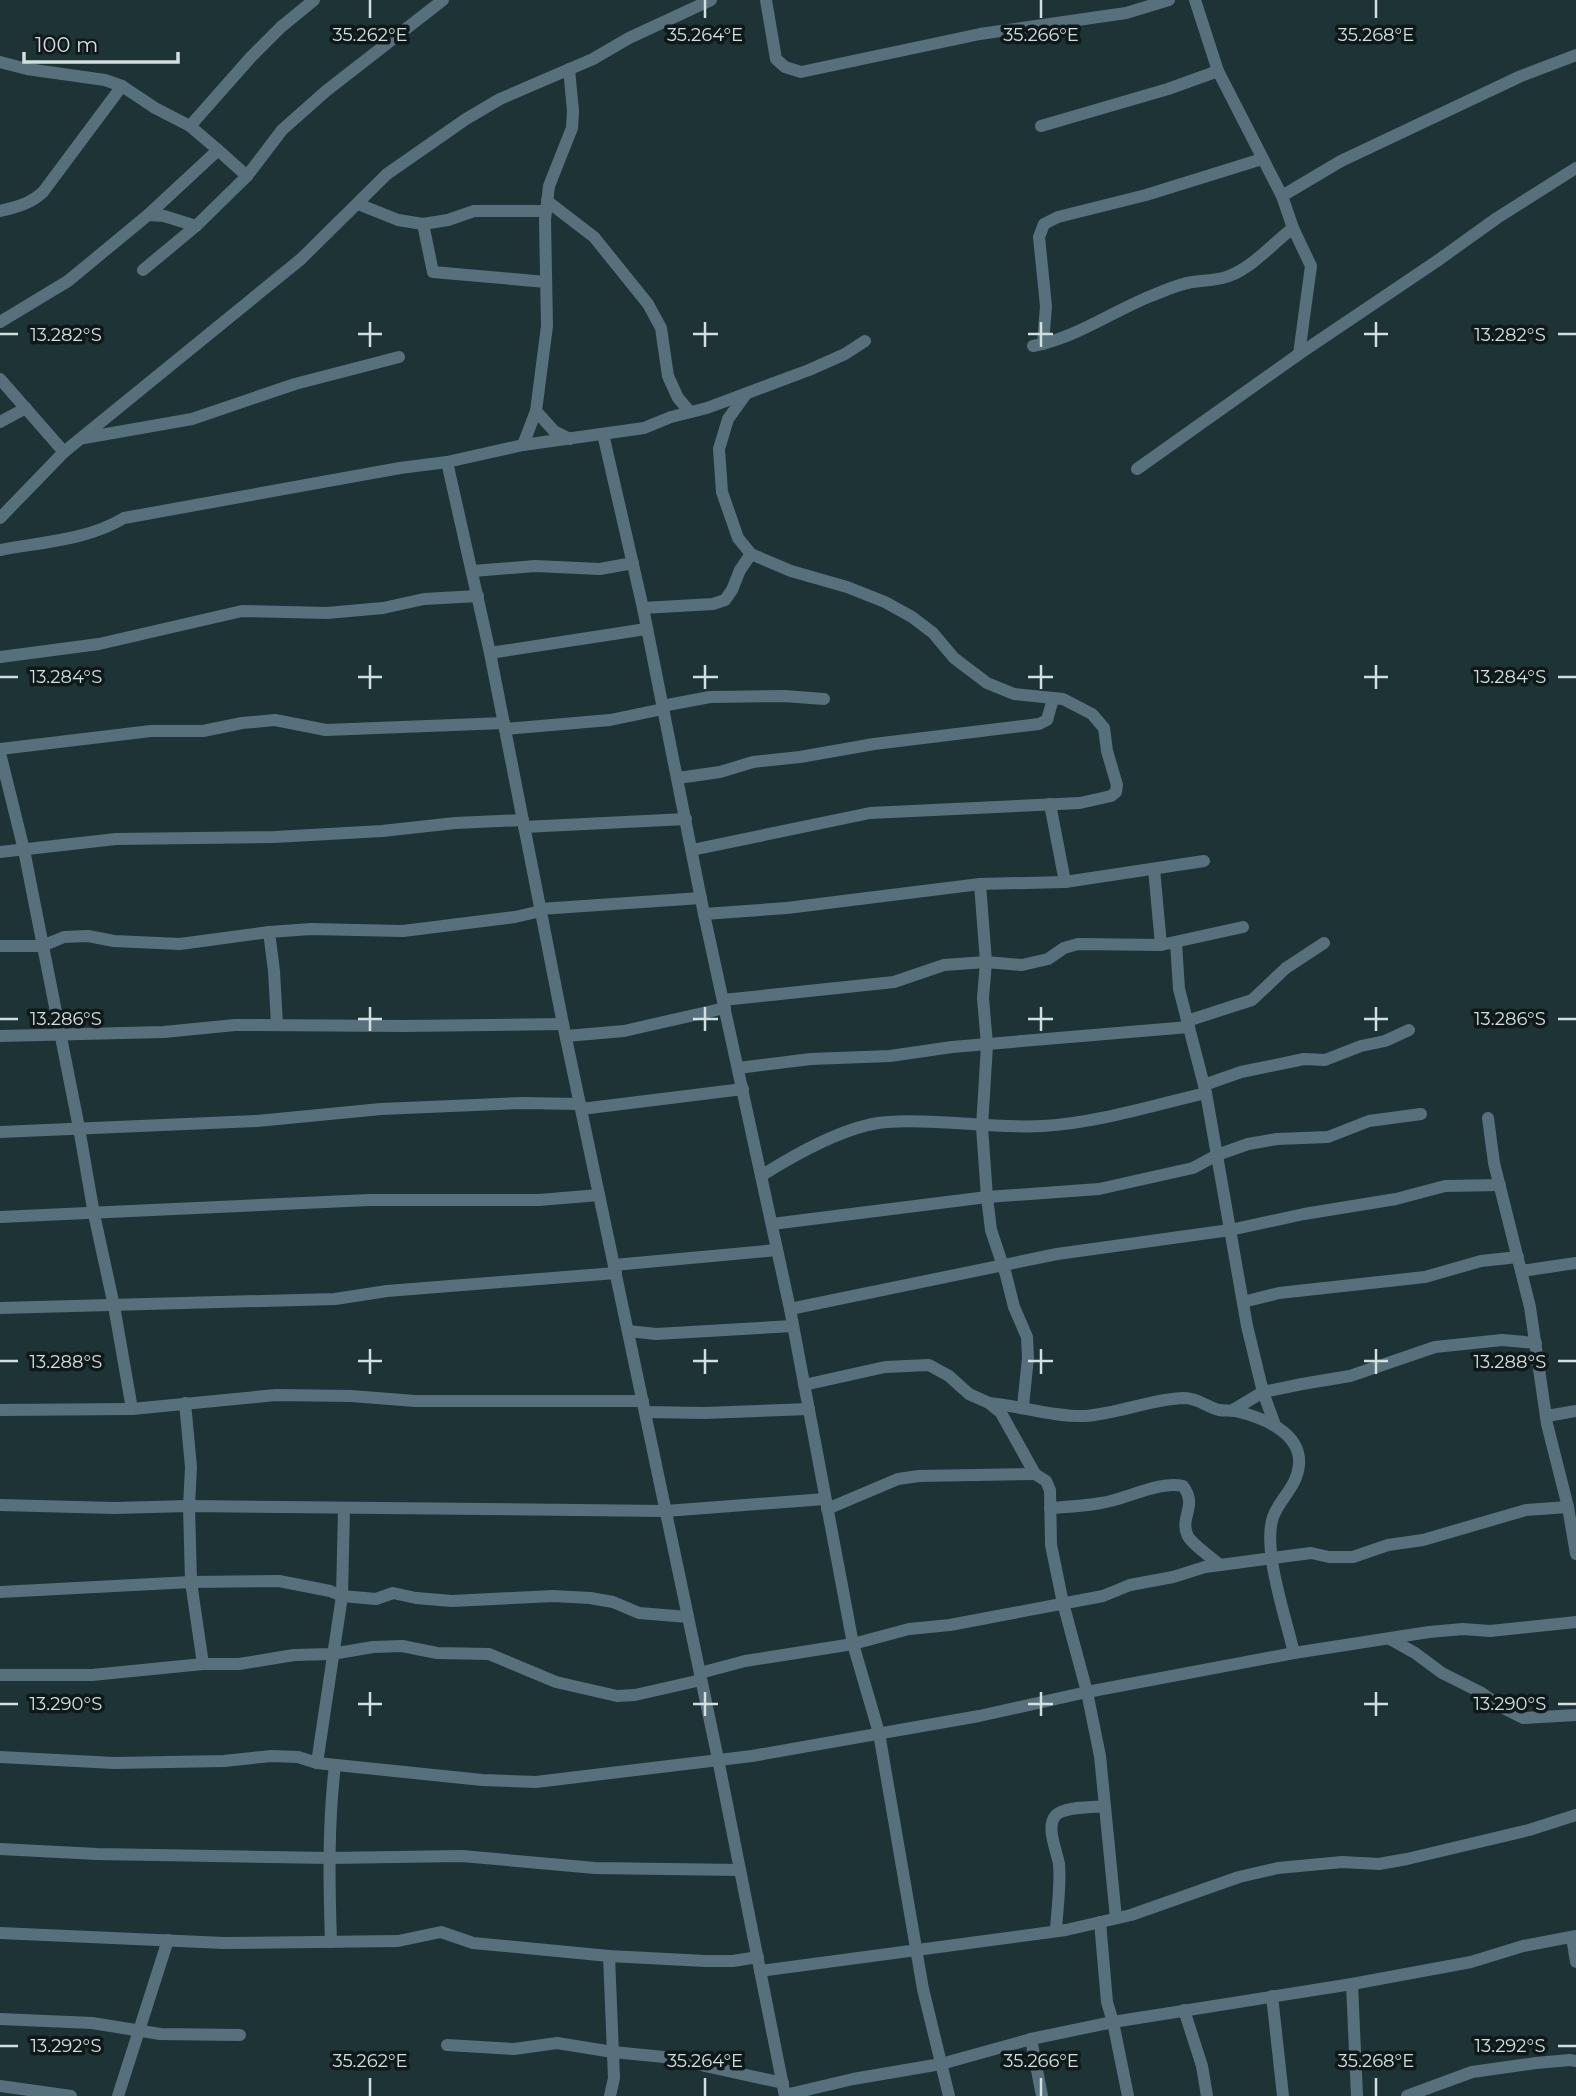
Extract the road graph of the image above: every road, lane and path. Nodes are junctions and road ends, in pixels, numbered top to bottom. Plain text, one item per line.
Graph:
1 (314, 0) edge
2 (443, 0) edge
3 (711, 0) edge
4 (766, 0) edge
5 (1169, 0) edge
6 (1195, 0) edge
7 (685, 6) edge
8 (1576, 55) edge
9 (0, 62) edge
10 (569, 69) junction
11 (1218, 71) junction
12 (122, 86) junction
13 (190, 127) junction
14 (1041, 127) dead end
15 (218, 150) junction
16 (1262, 159) junction
17 (1576, 169) edge
18 (247, 176) junction
19 (1282, 197) junction
20 (358, 204) junction
21 (547, 206) junction
22 (0, 211) edge
23 (148, 215) junction
24 (423, 224) junction
25 (196, 226) junction
26 (1293, 229) junction
27 (144, 270) dead end
28 (546, 282) junction
29 (0, 323) edge
30 (866, 341) dead end
31 (1298, 354) junction
32 (399, 357) dead end
33 (0, 379) edge
34 (746, 394) junction
35 (26, 408) junction
36 (536, 411) junction
37 (690, 412) junction
38 (0, 422) edge
39 (603, 434) junction
40 (80, 439) junction
41 (570, 439) junction
42 (523, 445) junction
43 (64, 452) junction
44 (447, 462) junction
45 (1137, 469) dead end
46 (0, 518) edge
47 (0, 550) edge
48 (751, 554) junction
49 (633, 563) junction
50 (472, 571) junction
51 (478, 596) junction
52 (643, 608) junction
53 (646, 629) junction
54 (490, 653) junction
55 (0, 657) edge
56 (824, 699) dead end
57 (1054, 699) junction
58 (662, 707) junction
59 (504, 726) junction
60 (0, 751) edge
61 (678, 778) junction
62 (1050, 804) junction
63 (686, 819) junction
64 (524, 824) junction
65 (24, 850) junction
66 (692, 850) junction
67 (0, 852) edge
68 (1205, 861) dead end
69 (1154, 869) junction
70 (1065, 882) junction
71 (980, 884) junction
72 (701, 898) junction
73 (541, 910) junction
74 (704, 914) junction
75 (1243, 927) dead end
76 (268, 932) junction
77 (1176, 943) junction
78 (1324, 943) dead end
79 (1161, 945) junction
80 (0, 946) edge
81 (42, 946) junction
82 (986, 962) junction
83 (724, 1004) junction
84 (277, 1024) junction
85 (1188, 1024) junction
86 (564, 1030) junction
87 (1409, 1030) dead end
88 (60, 1036) junction
89 (0, 1037) edge
90 (987, 1045) junction
91 (738, 1068) junction
92 (743, 1089) junction
93 (1205, 1089) junction
94 (581, 1106) junction
95 (1421, 1114) dead end
96 (1488, 1118) dead end
97 (982, 1127) junction
98 (79, 1128) junction
99 (0, 1132) edge
100 (1217, 1155) junction
101 (761, 1176) junction
102 (1500, 1185) junction
103 (599, 1195) junction
104 (987, 1198) junction
105 (94, 1214) junction
106 (0, 1217) edge
107 (772, 1224) junction
108 (1230, 1230) junction
109 (777, 1250) junction
110 (1518, 1257) junction
111 (1576, 1263) edge
112 (1003, 1264) junction
113 (615, 1269) junction
114 (1521, 1271) junction
115 (1243, 1302) junction
116 (114, 1306) junction
117 (0, 1308) edge
118 (790, 1309) junction
119 (793, 1326) junction
120 (628, 1331) junction
121 (1536, 1343) junction
122 (804, 1385) junction
123 (1263, 1392) junction
124 (185, 1403) junction
125 (989, 1403) junction
126 (644, 1406) junction
127 (1023, 1406) junction
128 (132, 1409) junction
129 (809, 1409) junction
130 (0, 1410) edge
131 (1233, 1410) junction
132 (1576, 1411) edge
133 (1547, 1416) junction
134 (1275, 1424) junction
135 (1035, 1474) junction
136 (826, 1504) junction
137 (0, 1505) edge
138 (189, 1506) junction
139 (1568, 1507) junction
140 (1050, 1508) junction
141 (344, 1509) junction
142 (666, 1511) junction
143 (1576, 1554) edge
144 (1272, 1558) junction
145 (1220, 1565) junction
146 (191, 1582) junction
147 (0, 1592) edge
148 (342, 1596) junction
149 (1063, 1603) junction
150 (688, 1617) junction
151 (1576, 1622) edge
152 (1390, 1639) junction
153 (853, 1644) junction
154 (1294, 1653) junction
155 (332, 1654) junction
156 (203, 1664) junction
157 (0, 1675) edge
158 (700, 1676) junction
159 (1087, 1692) junction
160 (1576, 1715) edge
161 (879, 1733) junction
162 (0, 1758) edge
163 (718, 1759) junction
164 (317, 1763) junction
165 (335, 1765) junction
166 (1105, 1806) junction
167 (1576, 1815) edge
168 (0, 1849) edge
169 (329, 1858) junction
170 (740, 1870) junction
171 (1116, 1918) junction
172 (1100, 1922) junction
173 (1056, 1931) junction
174 (0, 1933) edge
175 (1574, 1937) edge
176 (168, 1940) junction
177 (331, 1942) junction
178 (916, 1950) junction
179 (610, 1956) junction
180 (758, 1957) junction
181 (1576, 1962) edge
182 (760, 1971) junction
183 (1352, 1984) junction
184 (1272, 1996) junction
185 (1184, 2010) junction
186 (0, 2019) edge
187 (1113, 2022) junction
188 (138, 2031) junction
189 (240, 2035) dead end
190 (1031, 2039) junction
191 (447, 2045) dead end
192 (613, 2052) junction
193 (1576, 2061) edge
194 (941, 2064) junction
195 (0, 2086) edge
196 (784, 2091) edge
197 (71, 2096) edge
198 (118, 2096) edge
199 (610, 2096) edge
200 (949, 2096) edge
201 (1042, 2096) edge
202 (1128, 2096) edge
203 (1207, 2096) edge
204 (1283, 2096) edge
205 (1357, 2096) edge
206 (1407, 2096) edge

1 - 13 street
2 - 18 street
3 - 7 street
4 - 5 street
6 - 11 street
7 - 10 street
8 - 19 street
9 - 12 street
10 - 20 street
10 - 21 street
11 - 14 street
11 - 16 street
12 - 13 street
12 - 22 street
13 - 15 street
15 - 18 street
15 - 23 street
16 - 19 street
16 - 26 street
17 - 31 street
18 - 25 street
19 - 26 street
20 - 24 street
20 - 40 street
21 - 24 street
21 - 28 street
21 - 37 street
23 - 25 street
23 - 29 street
24 - 28 street
25 - 27 street
26 - 31 street
28 - 36 street
30 - 34 street
31 - 45 street
32 - 40 street
33 - 35 street
34 - 37 street
34 - 48 street
35 - 38 street
35 - 43 street
36 - 41 street
36 - 42 street
37 - 39 street
39 - 41 street
39 - 49 street
40 - 43 street
41 - 42 street
42 - 44 street
43 - 46 street
44 - 47 street
44 - 50 street
48 - 52 street
48 - 57 street
49 - 50 street
49 - 52 street
50 - 51 street
51 - 54 street
51 - 55 street
52 - 53 street
53 - 54 street
53 - 58 street
54 - 59 street
56 - 58 street
57 - 61 street
57 - 62 street
58 - 59 street
58 - 61 street
59 - 60 street
59 - 64 street
60 - 65 street
61 - 63 street
62 - 66 street
62 - 70 street
63 - 64 street
63 - 66 street
64 - 65 street
64 - 73 street
65 - 67 street
65 - 81 street
66 - 72 street
68 - 69 street
69 - 70 street
69 - 79 street
70 - 71 street
71 - 74 street
71 - 82 street
72 - 73 street
72 - 74 street
73 - 76 street
73 - 86 street
74 - 83 street
75 - 77 street
76 - 81 street
76 - 84 street
77 - 79 street
77 - 85 street
78 - 85 street
79 - 82 street
80 - 81 street
81 - 88 street
82 - 83 street
82 - 90 street
83 - 86 street
83 - 91 street
84 - 86 street
84 - 88 street
85 - 90 street
85 - 93 street
86 - 94 street
87 - 93 street
88 - 89 street
88 - 98 street
90 - 91 street
90 - 97 street
91 - 92 street
92 - 94 street
92 - 101 street
93 - 97 street
93 - 100 street
94 - 98 street
94 - 103 street
95 - 100 street
96 - 102 street
97 - 101 street
97 - 104 street
98 - 99 street
98 - 105 street
100 - 104 street
100 - 108 street
101 - 107 street
102 - 108 street
102 - 110 street
103 - 105 street
103 - 113 street
104 - 107 street
104 - 112 street
105 - 106 street
105 - 116 street
107 - 109 street
108 - 112 street
108 - 115 street
109 - 113 street
109 - 118 street
110 - 114 street
110 - 115 street
111 - 114 street
112 - 118 street
112 - 127 street
113 - 116 street
113 - 120 street
114 - 121 street
115 - 123 street
116 - 117 street
116 - 128 street
118 - 119 street
119 - 120 street
119 - 122 street
120 - 126 street
121 - 123 street
121 - 133 street
122 - 125 street
122 - 129 street
123 - 131 street
123 - 134 street
124 - 126 street
124 - 128 street
124 - 138 street
125 - 127 street
125 - 135 street
126 - 129 street
126 - 142 street
127 - 131 street
128 - 130 street
129 - 136 street
131 - 134 street
132 - 133 street
133 - 139 street
134 - 144 street
135 - 136 street
135 - 140 street
136 - 142 street
136 - 153 street
137 - 138 street
138 - 141 street
138 - 146 street
139 - 143 street
139 - 144 street
140 - 145 street
140 - 149 street
141 - 142 street
141 - 148 street
142 - 150 street
144 - 145 street
144 - 154 street
145 - 149 street
146 - 147 street
146 - 148 street
146 - 156 street
148 - 150 street
148 - 155 street
149 - 153 street
149 - 159 street
150 - 158 street
151 - 152 street
152 - 154 street
152 - 160 street
153 - 158 street
153 - 161 street
154 - 159 street
155 - 156 street
155 - 158 street
155 - 164 street
156 - 157 street
158 - 163 street
159 - 161 street
159 - 166 street
161 - 163 street
161 - 178 street
162 - 164 street
163 - 165 street
163 - 170 street
164 - 165 street
165 - 169 street
166 - 171 street
166 - 173 street
167 - 171 street
168 - 169 street
169 - 170 street
169 - 177 street
170 - 180 street
171 - 172 street
172 - 173 street
172 - 187 street
173 - 178 street
174 - 176 street
175 - 181 street
175 - 183 street
176 - 177 street
176 - 188 street
177 - 179 street
178 - 182 street
178 - 194 street
179 - 180 street
179 - 192 street
180 - 182 street
182 - 196 street
183 - 184 street
183 - 205 street
184 - 185 street
184 - 204 street
185 - 187 street
185 - 203 street
186 - 188 street
187 - 190 street
187 - 202 street
188 - 189 street
188 - 198 street
190 - 194 street
190 - 201 street
191 - 192 street
192 - 196 street
192 - 199 street
193 - 206 street
194 - 196 street
194 - 200 street
195 - 197 street

